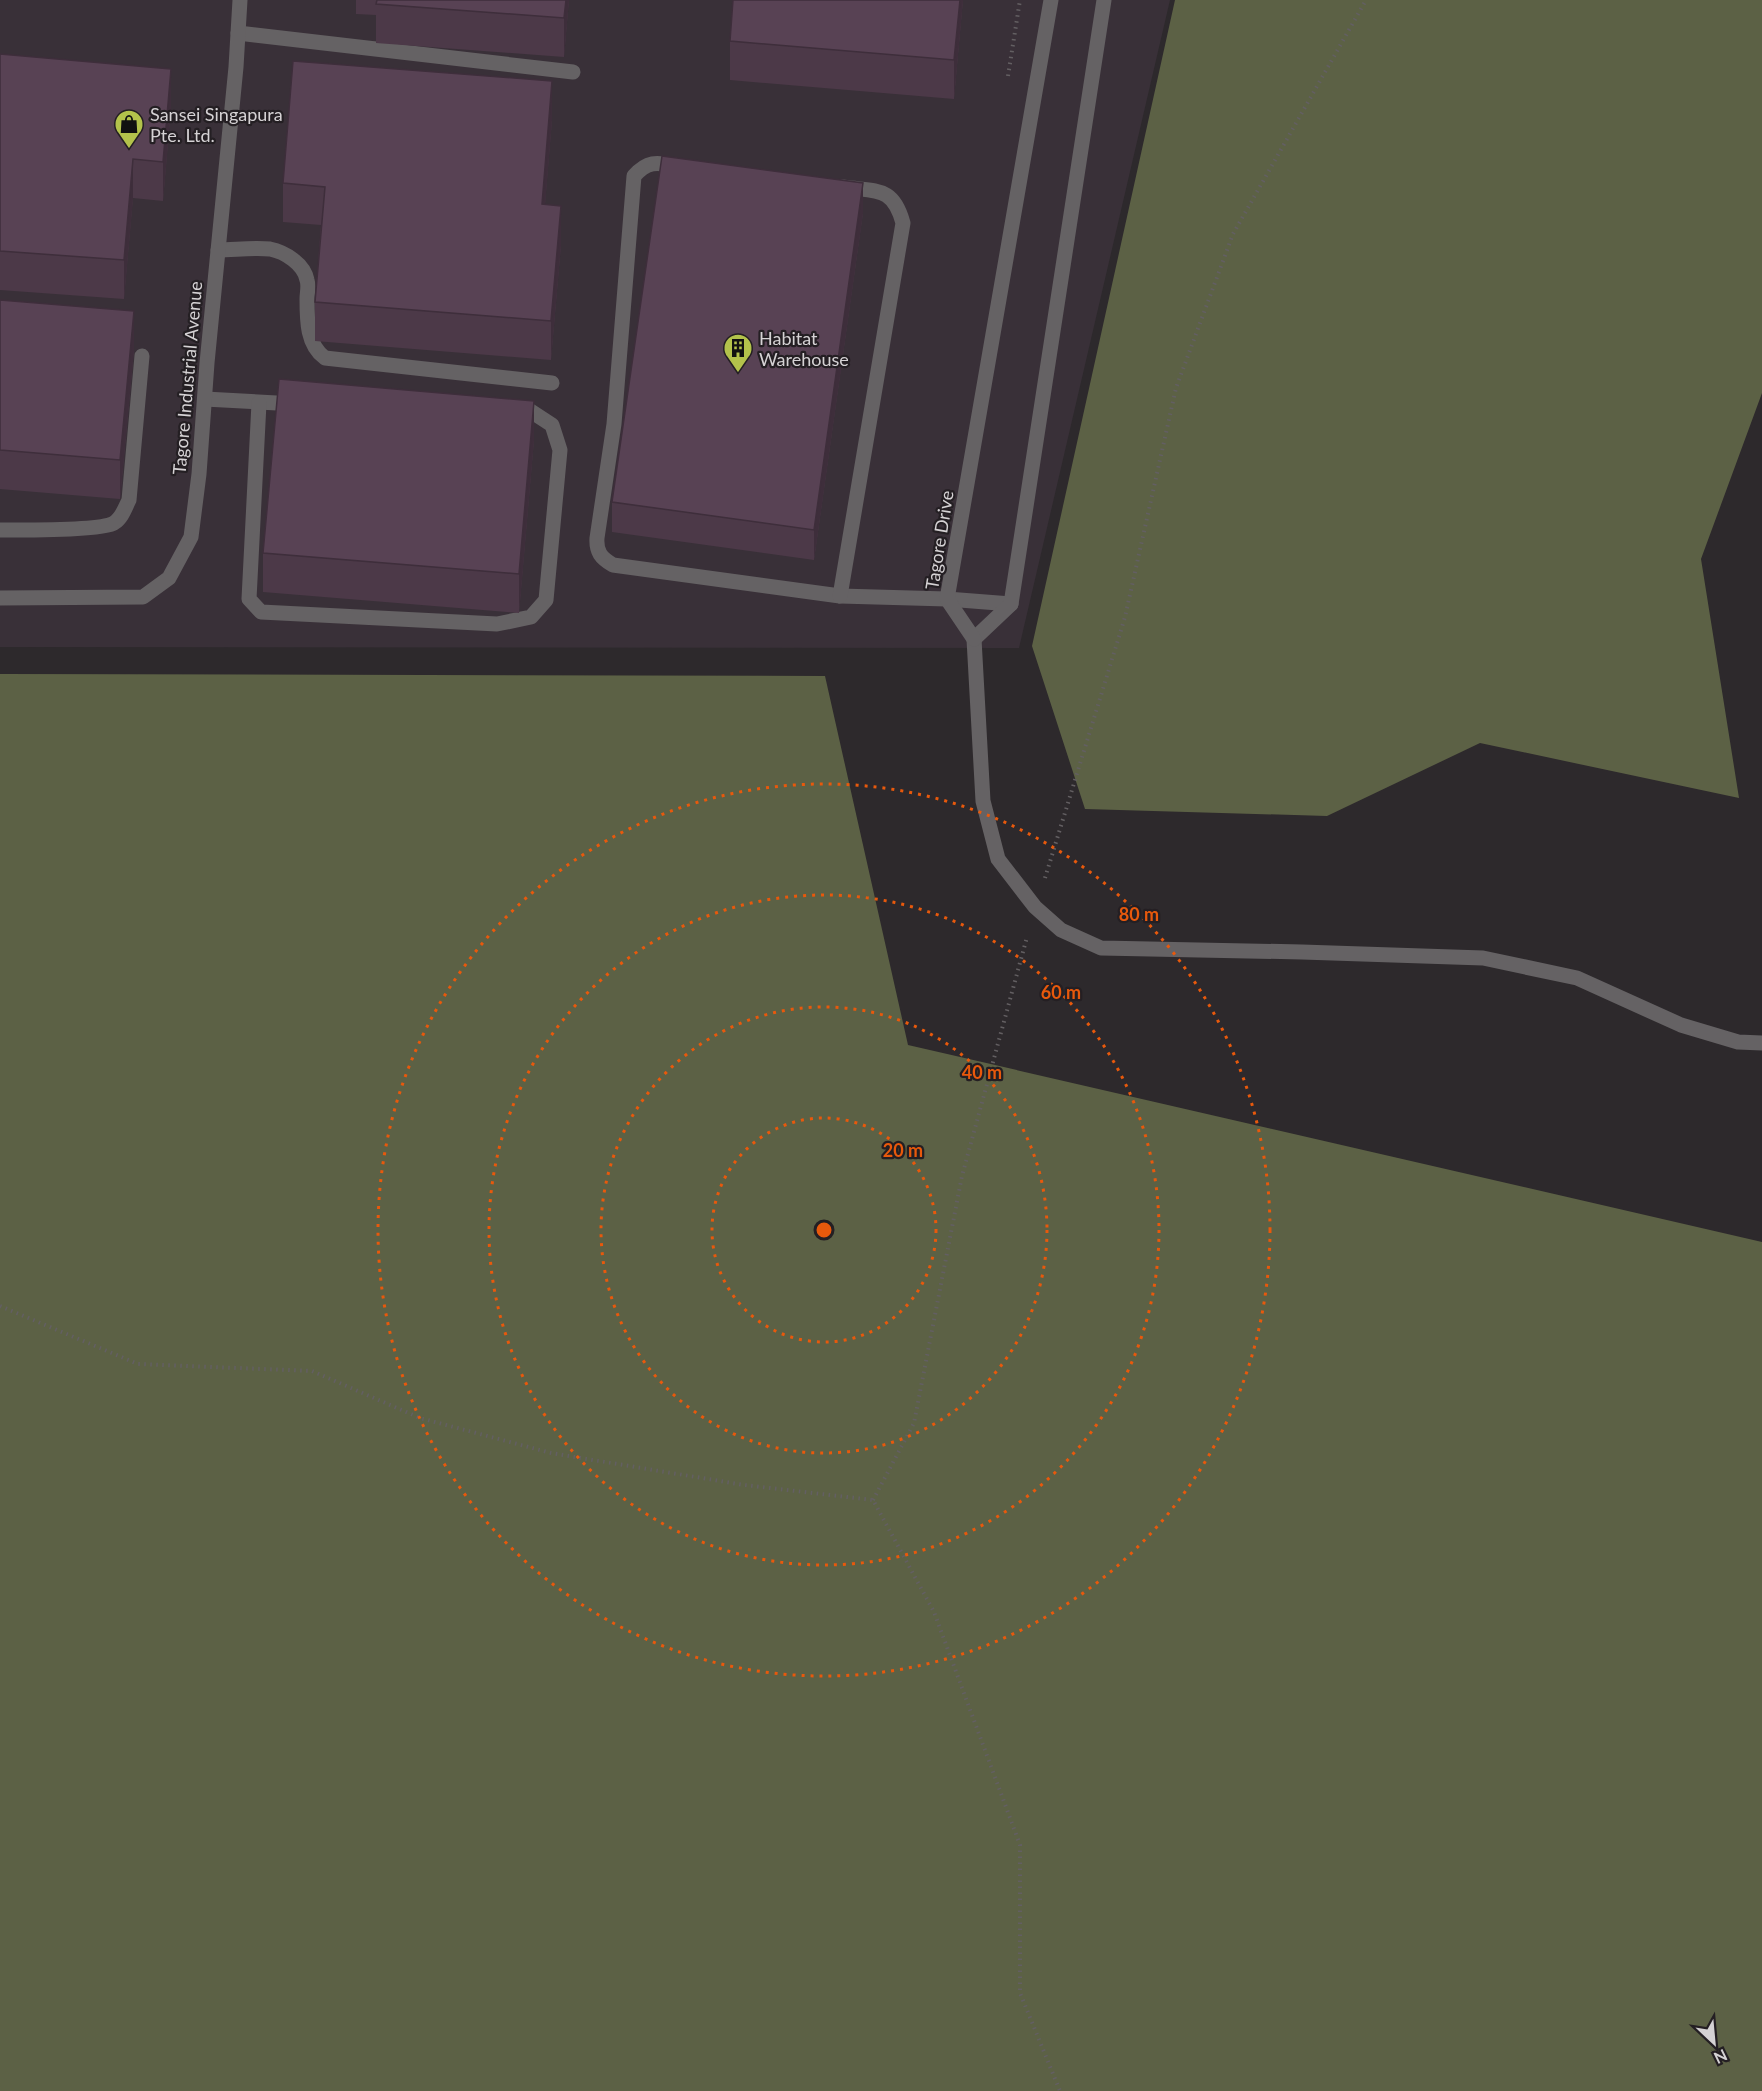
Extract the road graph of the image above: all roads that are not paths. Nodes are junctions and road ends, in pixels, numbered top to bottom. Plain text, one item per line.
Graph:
1 (240, 0) edge
2 (1051, 0) edge
3 (1104, 0) edge
4 (238, 33) junction
5 (573, 72) dead end
6 (688, 167) edge
7 (826, 185) edge
8 (218, 250) junction
9 (142, 356) dead end
10 (552, 383) dead end
11 (205, 399) junction
12 (259, 403) junction
13 (305, 404) edge
14 (503, 408) edge
15 (0, 530) edge
16 (840, 596) junction
17 (0, 598) edge
18 (947, 599) junction
19 (1011, 604) junction
20 (974, 639) junction
21 (1762, 1043) edge

1 - 4 street, Tagore Industrial Avenue
2 - 18 street, Tagore Drive
3 - 19 street
4 - 5 street
4 - 8 street, Tagore Industrial Avenue
6 - 16 street
7 - 16 street
8 - 10 street
8 - 11 street, Tagore Industrial Avenue
9 - 15 street
11 - 12 street
11 - 17 street, Tagore Industrial Avenue
12 - 13 street
12 - 14 street
16 - 18 street
18 - 19 street
18 - 20 street, Tagore Drive
19 - 20 street
20 - 21 street

